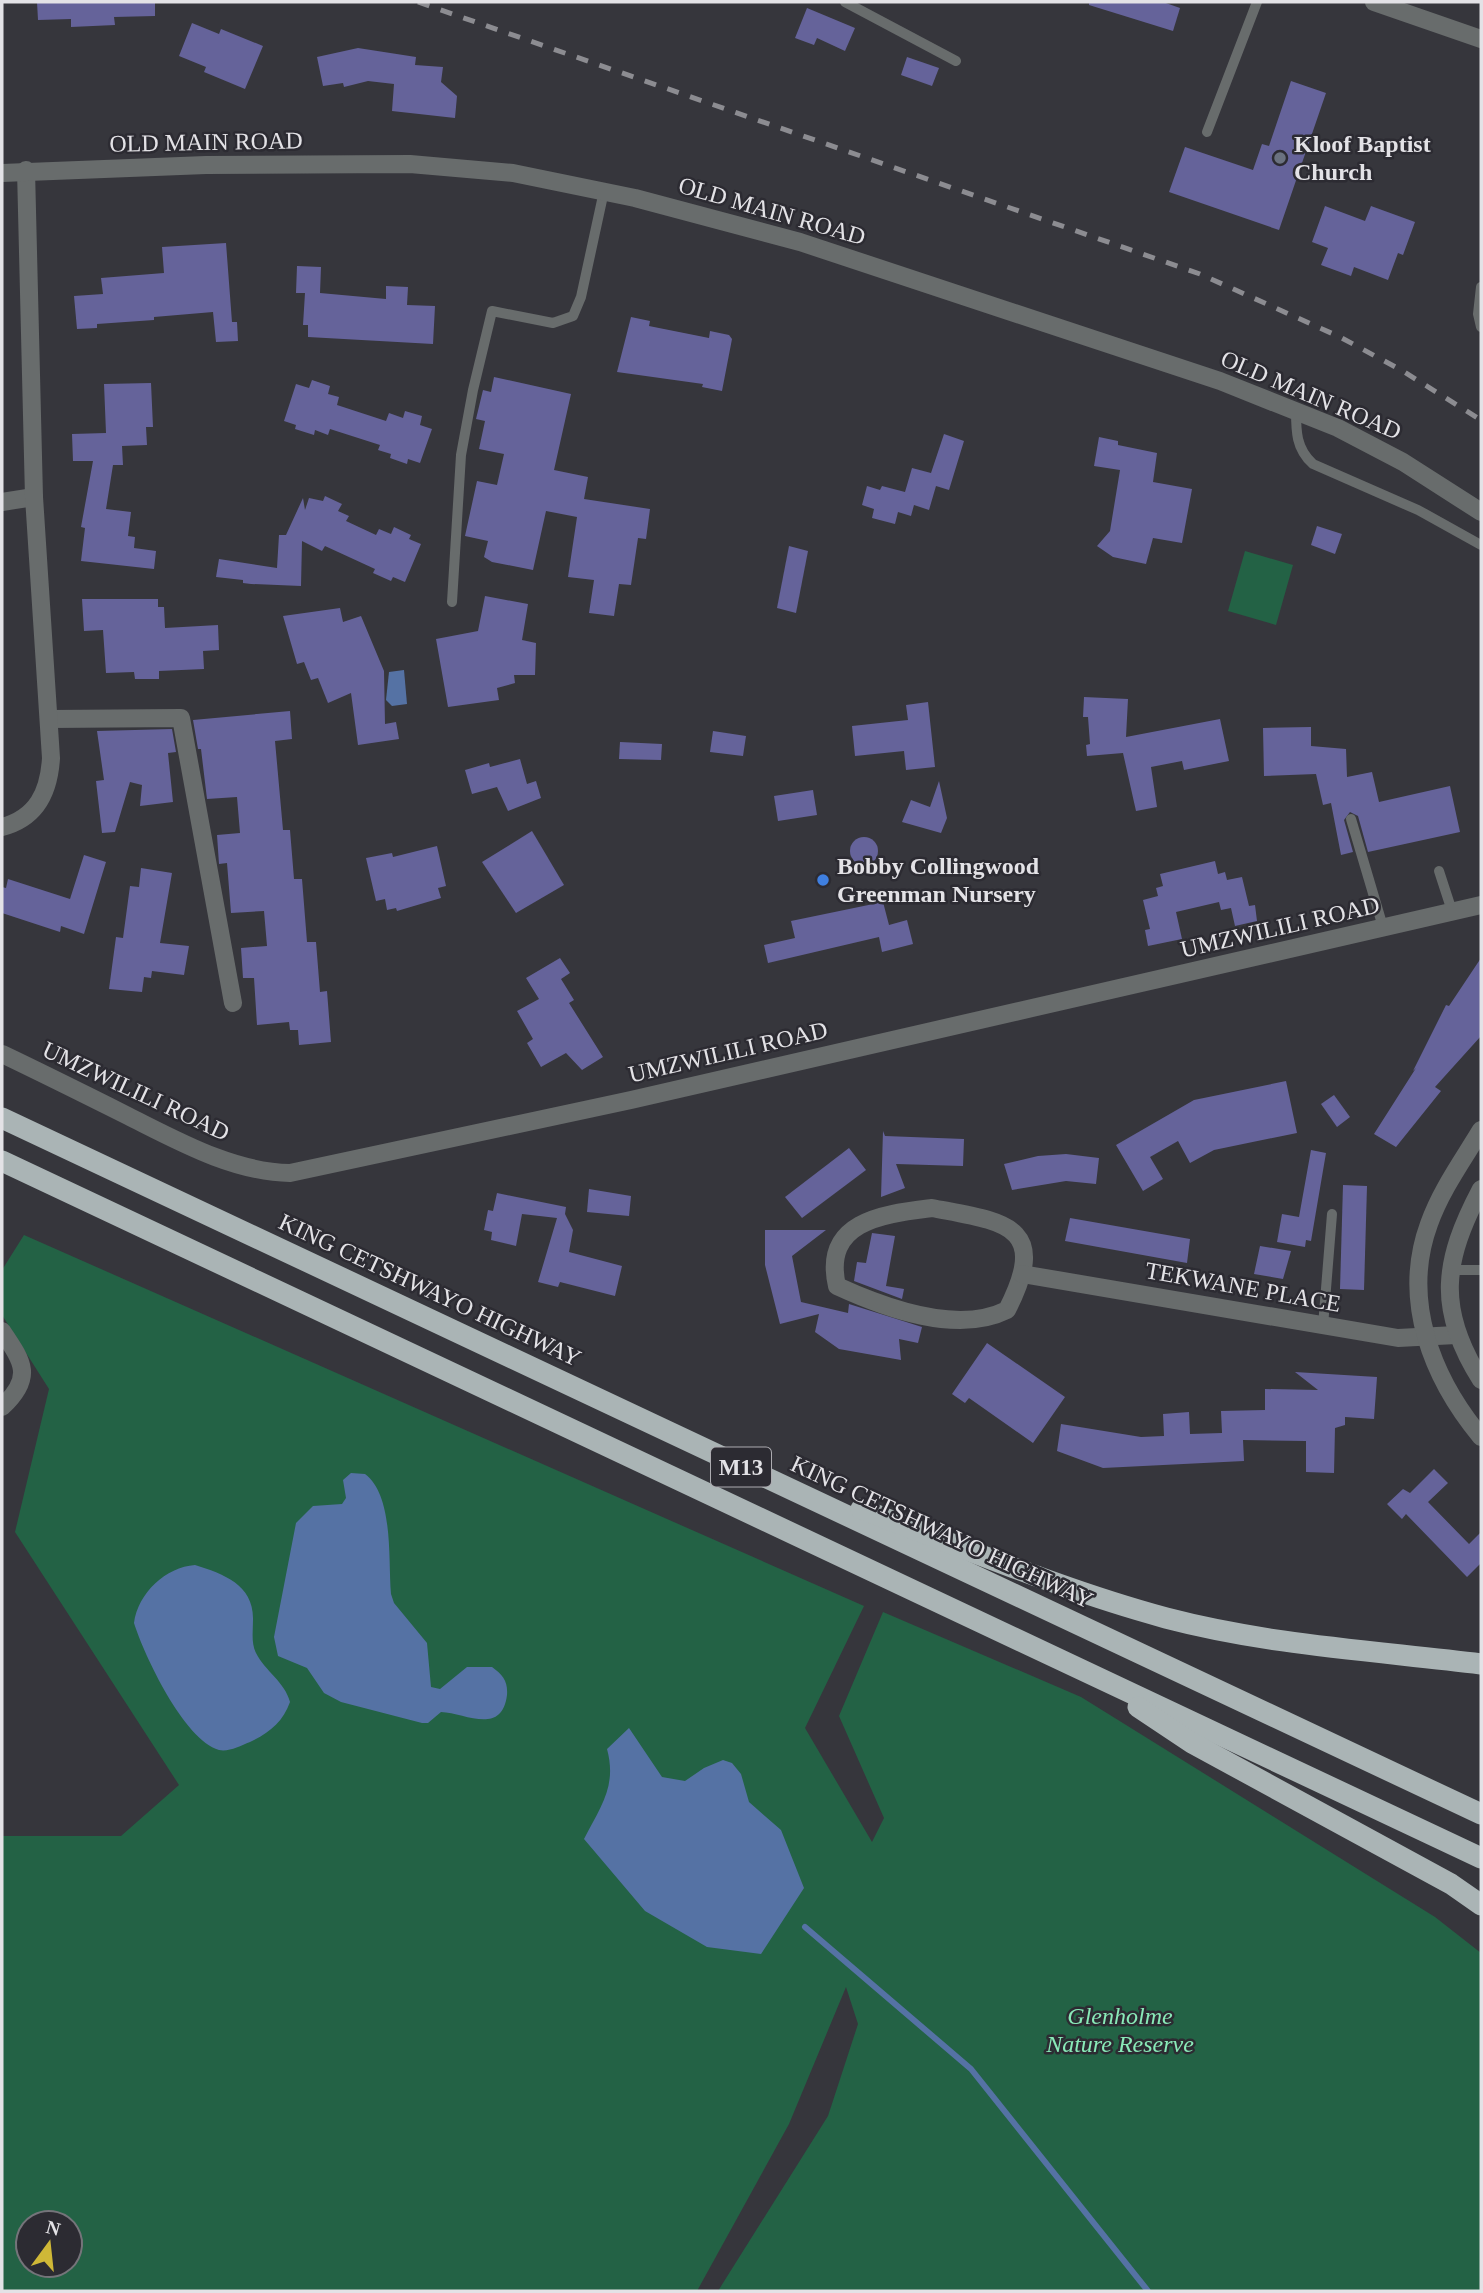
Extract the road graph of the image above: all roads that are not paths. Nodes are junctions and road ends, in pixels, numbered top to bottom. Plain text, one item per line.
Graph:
1 (845, 2) edge
2 (1257, 2) edge
3 (1374, 2) edge
4 (1481, 39) edge
5 (956, 61) dead end
6 (1207, 132) dead end
7 (26, 170) junction
8 (2, 173) edge
9 (604, 191) junction
10 (1481, 287) edge
11 (1481, 327) edge
12 (1296, 410) junction
13 (34, 497) junction
14 (2, 502) edge
15 (1481, 512) edge
16 (1481, 545) edge
17 (452, 602) dead end
18 (50, 719) junction
19 (1351, 819) dead end
20 (2, 827) edge
21 (1439, 871) dead end
22 (1481, 905) edge
23 (1452, 911) junction
24 (1383, 928) junction
25 (233, 1003) dead end
26 (2, 1054) edge
27 (2, 1118) edge
28 (1481, 1130) edge
29 (2, 1161) edge
30 (1481, 1189) edge
31 (1332, 1214) dead end
32 (1450, 1270) junction
33 (1481, 1270) edge
34 (1022, 1274) junction
35 (1323, 1326) junction
36 (2, 1331) edge
37 (1456, 1335) junction
38 (1424, 1338) junction
39 (1481, 1380) edge
40 (2, 1407) edge
41 (1481, 1437) edge
42 (727, 1460) junction
43 (1481, 1664) edge
44 (1074, 1665) junction
45 (1481, 1814) edge
46 (1481, 1858) edge
47 (1481, 1905) edge

1 - 5 lane
2 - 6 lane
3 - 4 street
7 - 8 street, OLD MAIN ROAD
7 - 9 street, OLD MAIN ROAD
7 - 13 street
9 - 12 street, OLD MAIN ROAD
9 - 17 lane
10 - 11 lane
12 - 15 street, OLD MAIN ROAD
12 - 16 lane
13 - 14 street
13 - 18 street
18 - 20 street
18 - 25 street
19 - 24 lane
21 - 23 lane
22 - 23 street, UMZWILILI ROAD
23 - 24 street, UMZWILILI ROAD
24 - 26 street, UMZWILILI ROAD
27 - 42 highway, KING CETSHWAYO HIGHWAY / M13
28 - 38 street
29 - 44 highway, M13
30 - 32 street
31 - 35 lane
32 - 33 lane
32 - 37 street
34 - 34 street
34 - 35 street, TEKWANE PLACE
35 - 38 street, TEKWANE PLACE
36 - 40 street
37 - 38 street, TEKWANE PLACE
37 - 39 street
38 - 41 street
42 - 43 highway
42 - 45 highway, KING CETSHWAYO HIGHWAY / M13
44 - 46 highway, M13
44 - 47 highway

